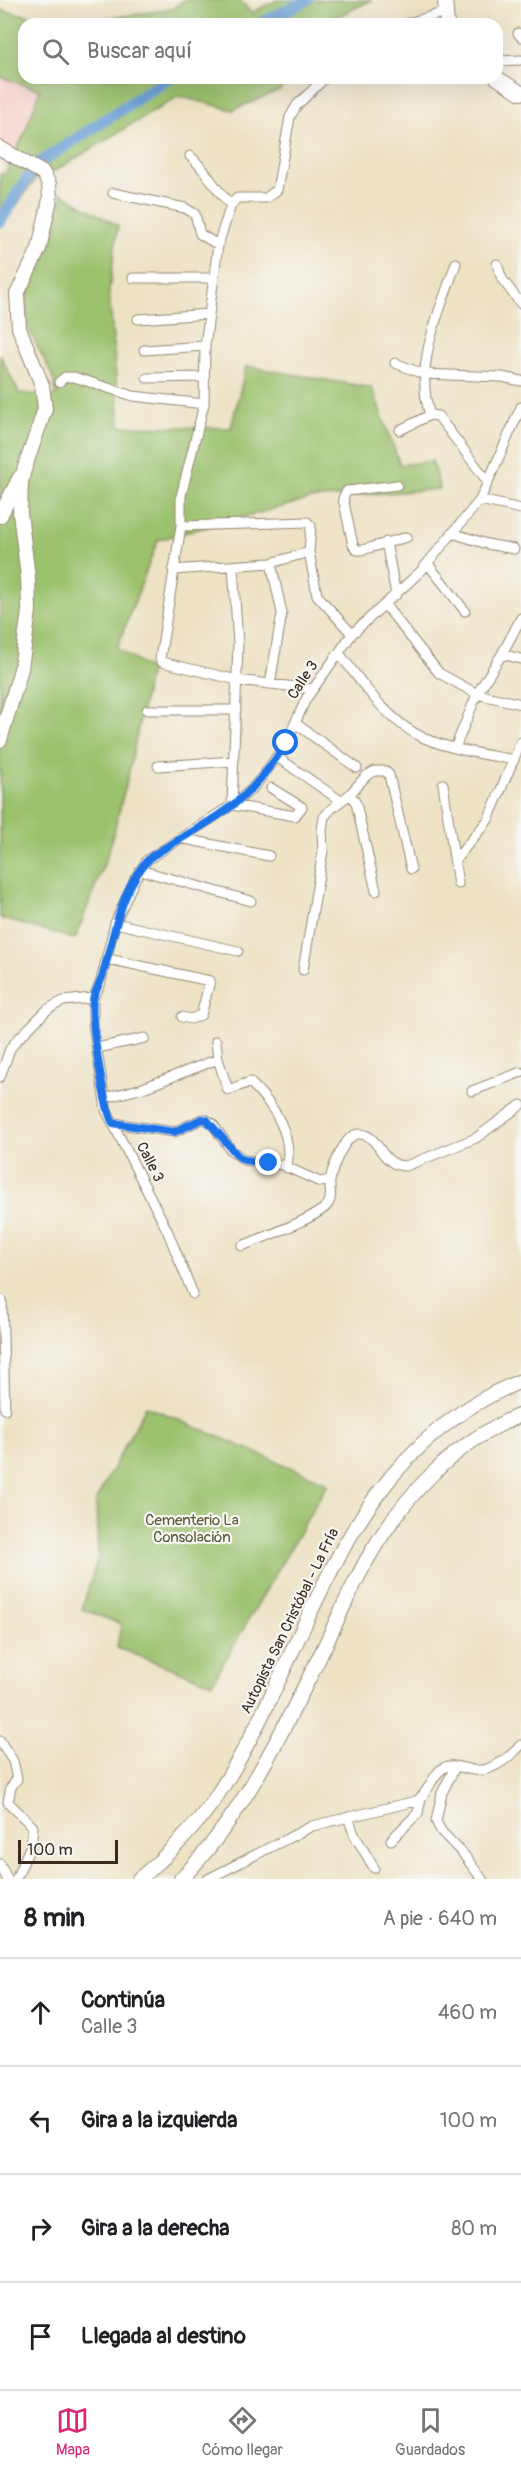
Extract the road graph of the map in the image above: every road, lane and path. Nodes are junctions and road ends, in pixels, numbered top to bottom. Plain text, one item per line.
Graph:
1 (446, 12) edge
2 (426, 18) edge
3 (521, 60) edge
4 (503, 61) edge
5 (503, 82) edge
6 (319, 84) edge
7 (521, 93) edge
8 (0, 148) edge
9 (190, 156) dead end
10 (112, 193) dead end
11 (231, 205) junction
12 (218, 245) junction
13 (456, 263) dead end
14 (497, 264) dead end
15 (133, 278) dead end
16 (213, 278) junction
17 (521, 303) edge
18 (209, 314) junction
19 (138, 319) dead end
20 (205, 346) junction
21 (144, 350) dead end
22 (395, 363) dead end
23 (423, 374) junction
24 (204, 377) junction
25 (147, 378) dead end
26 (521, 381) edge
27 (59, 382) dead end
28 (204, 404) junction
29 (521, 407) edge
30 (430, 415) junction
31 (400, 430) dead end
32 (511, 431) junction
33 (521, 436) edge
34 (24, 470) junction
35 (488, 482) junction
36 (397, 485) dead end
37 (480, 500) junction
38 (521, 509) edge
39 (0, 516) edge
40 (181, 526) junction
41 (452, 533) junction
42 (407, 537) dead end
43 (386, 542) junction
44 (514, 549) dead end
45 (309, 552) junction
46 (271, 563) junction
47 (428, 564) junction
48 (233, 566) junction
49 (173, 570) junction
50 (396, 595) junction
51 (385, 605) junction
52 (465, 611) dead end
53 (521, 618) edge
54 (352, 634) junction
55 (339, 653) junction
56 (502, 654) junction
57 (521, 658) edge
58 (237, 680) junction
59 (270, 684) junction
60 (313, 689) junction
61 (477, 694) junction
62 (521, 704) edge
63 (147, 710) dead end
64 (236, 710) junction
65 (295, 723) junction
66 (0, 740) edge
67 (521, 742) edge
68 (455, 748) junction
69 (517, 754) edge
70 (277, 757) junction
71 (234, 761) junction
72 (158, 766) dead end
73 (357, 768) dead end
74 (443, 784) dead end
75 (271, 788) dead end
76 (350, 794) junction
77 (341, 801) junction
78 (232, 805) junction
79 (180, 838) junction
80 (269, 856) dead end
81 (456, 859) junction
82 (411, 869) dead end
83 (140, 870) junction
84 (458, 884) dead end
85 (376, 891) dead end
86 (251, 901) dead end
87 (116, 923) junction
88 (238, 951) dead end
89 (108, 959) junction
90 (303, 970) dead end
91 (93, 998) junction
92 (182, 1017) dead end
93 (145, 1038) dead end
94 (216, 1041) dead end
95 (98, 1048) junction
96 (218, 1059) junction
97 (521, 1072) edge
98 (0, 1077) edge
99 (472, 1091) dead end
100 (105, 1098) junction
101 (521, 1105) edge
102 (113, 1123) junction
103 (287, 1168) junction
104 (330, 1180) junction
105 (242, 1246) dead end
106 (193, 1294) dead end
107 (0, 1300) edge
108 (521, 1381) edge
109 (5, 1409) dead end
110 (521, 1415) edge
111 (0, 1741) edge
112 (521, 1745) edge
113 (455, 1767) junction
114 (421, 1798) junction
115 (348, 1817) junction
116 (391, 1840) dead end
117 (0, 1864) edge
118 (374, 1868) dead end
119 (7, 1879) edge
120 (16, 1879) edge
121 (139, 1879) edge
122 (181, 1879) edge
123 (208, 1879) edge
124 (482, 1879) edge

1 - 2 street
3 - 4 street
5 - 7 highway
6 - 11 street
8 - 34 highway
9 - 11 street
10 - 12 street
11 - 12 street
12 - 16 street
13 - 23 street
14 - 17 street
15 - 16 street
16 - 18 street
18 - 19 street
18 - 20 street
20 - 21 street
20 - 24 street
22 - 23 street
23 - 26 street
23 - 30 street
24 - 25 street
24 - 28 street
27 - 28 street
28 - 40 street
29 - 32 street, Calle 3
30 - 31 street
30 - 35 street
32 - 33 street
32 - 35 street, Calle 3
34 - 39 highway
34 - 66 highway
35 - 37 street, Calle 3
36 - 43 street
37 - 38 street
37 - 41 street, Calle 3
40 - 45 street
40 - 49 street
41 - 44 street
41 - 47 street, Calle 3
42 - 43 street
43 - 50 street
45 - 46 street
45 - 54 street
46 - 48 street
46 - 59 street
47 - 50 street, Calle 3
47 - 52 street
48 - 49 street
48 - 58 street
49 - 58 street
50 - 51 street, Calle 3
51 - 54 street, Calle 3
51 - 61 street
53 - 56 street
54 - 55 street, Calle 3
55 - 60 street, Calle 3
55 - 68 street
56 - 57 street
56 - 61 street
58 - 59 street
58 - 64 street
59 - 60 street
60 - 65 street, Calle 3
61 - 62 street
61 - 68 street
63 - 64 street
64 - 71 street
65 - 70 street, Calle 3
65 - 73 street
67 - 69 street
68 - 69 street
69 - 81 street
70 - 77 street
70 - 78 street, Calle 3
71 - 72 street
71 - 78 street
74 - 81 street
75 - 78 street
76 - 77 street
76 - 82 street
76 - 85 street
77 - 90 street
78 - 79 street, Calle 3
79 - 80 street
79 - 83 street, Calle 3
81 - 84 street
83 - 86 street
83 - 87 street, Calle 3
87 - 88 street
87 - 89 street, Calle 3
89 - 91 street, Calle 3
89 - 92 street
91 - 95 street, Calle 3
91 - 98 street
93 - 95 street
94 - 96 street
95 - 100 street, Calle 3
96 - 100 street
96 - 103 street
97 - 99 street
100 - 102 street, Calle 3
101 - 104 street
102 - 103 street
102 - 106 street, Calle 3
103 - 104 street
104 - 105 street
107 - 109 street
108 - 121 highway, Autopista San Cristóbal - La Fría
110 - 122 highway
111 - 120 street
112 - 113 street
113 - 114 street
113 - 124 street
114 - 115 street
114 - 116 street
115 - 118 street
115 - 123 street
117 - 119 street

